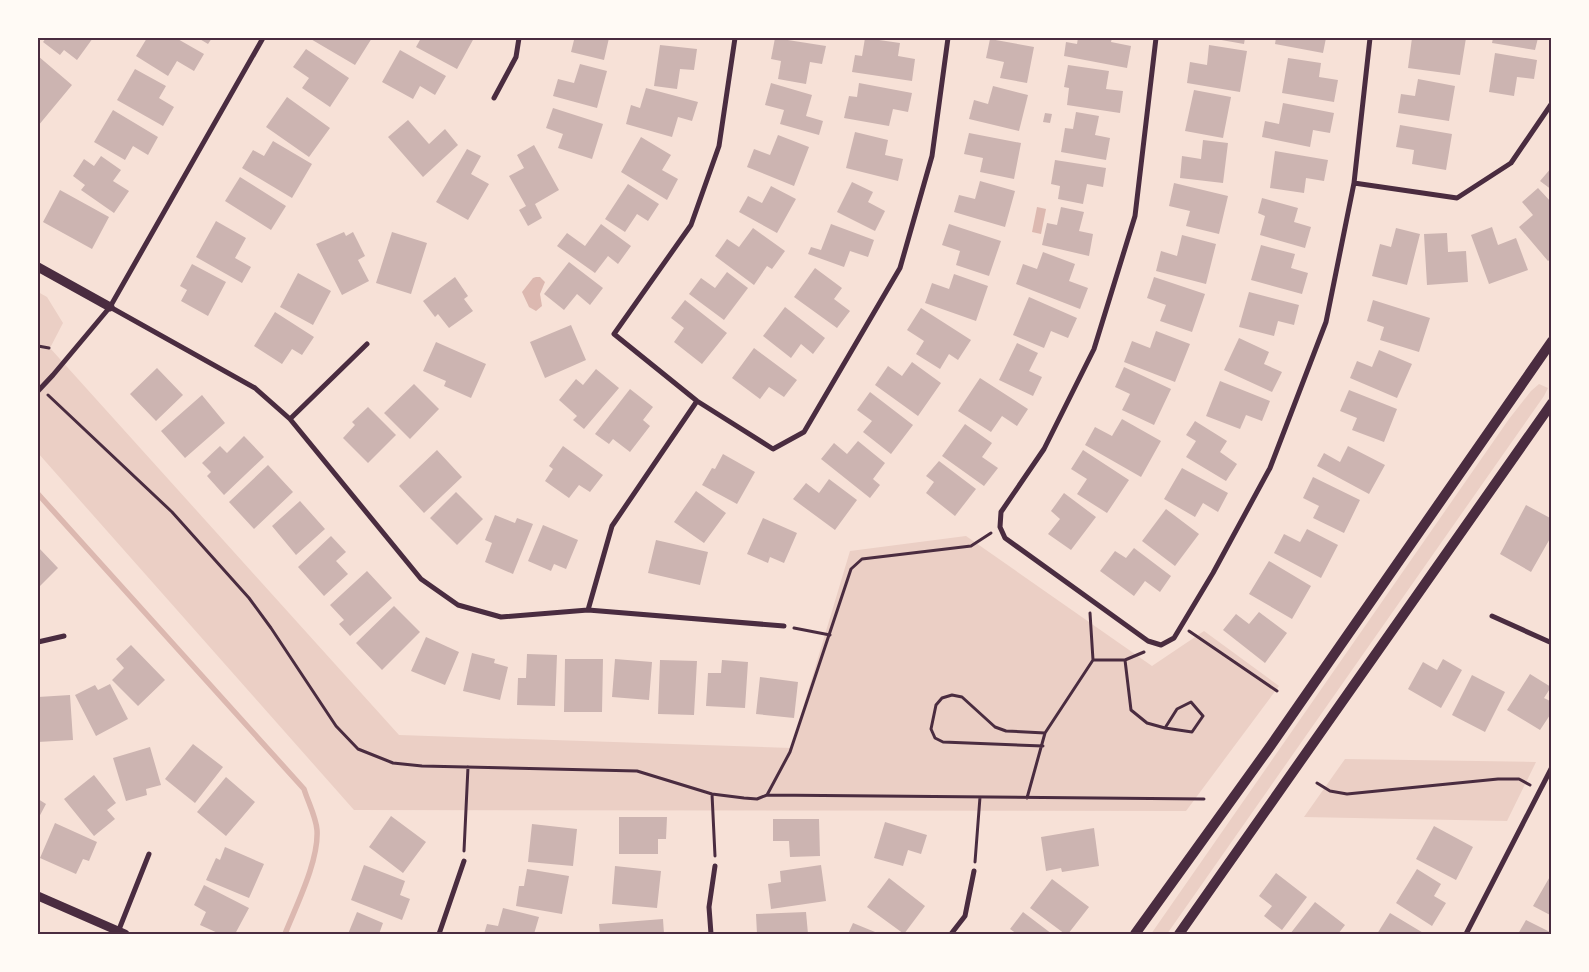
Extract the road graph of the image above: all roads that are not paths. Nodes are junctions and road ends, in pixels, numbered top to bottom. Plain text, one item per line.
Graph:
1 (263, 38) edge
2 (520, 38) edge
3 (735, 38) edge
4 (948, 38) edge
5 (1156, 38) edge
6 (1370, 38) edge
7 (494, 98) dead end
8 (1552, 102) edge
9 (1354, 183) junction
10 (38, 267) edge
11 (110, 307) junction
12 (367, 344) dead end
13 (1549, 348) edge
14 (39, 389) edge
15 (697, 401) junction
16 (1552, 403) edge
17 (290, 419) junction
18 (588, 610) junction
19 (1492, 616) dead end
20 (784, 626) road end
21 (64, 636) dead end
22 (38, 642) edge
23 (1552, 643) edge
24 (1552, 767) edge
25 (149, 854) dead end
26 (464, 861) road end
27 (715, 866) road end
28 (974, 871) road end
29 (38, 896) edge
30 (120, 934) edge
31 (439, 934) edge
32 (711, 934) edge
33 (951, 934) edge
34 (1135, 934) edge
35 (1179, 934) edge
36 (1466, 934) edge

1 - 11 street
2 - 7 street
3 - 15 street
4 - 15 street
5 - 9 street
6 - 9 street
8 - 9 street
10 - 11 street
11 - 14 street
11 - 17 street
12 - 17 street
13 - 34 main road
15 - 18 street
16 - 35 main road
17 - 18 street
18 - 20 street
19 - 23 street
21 - 22 street
24 - 36 street
25 - 30 street
26 - 31 street
27 - 32 street
28 - 33 street
29 - 30 street

